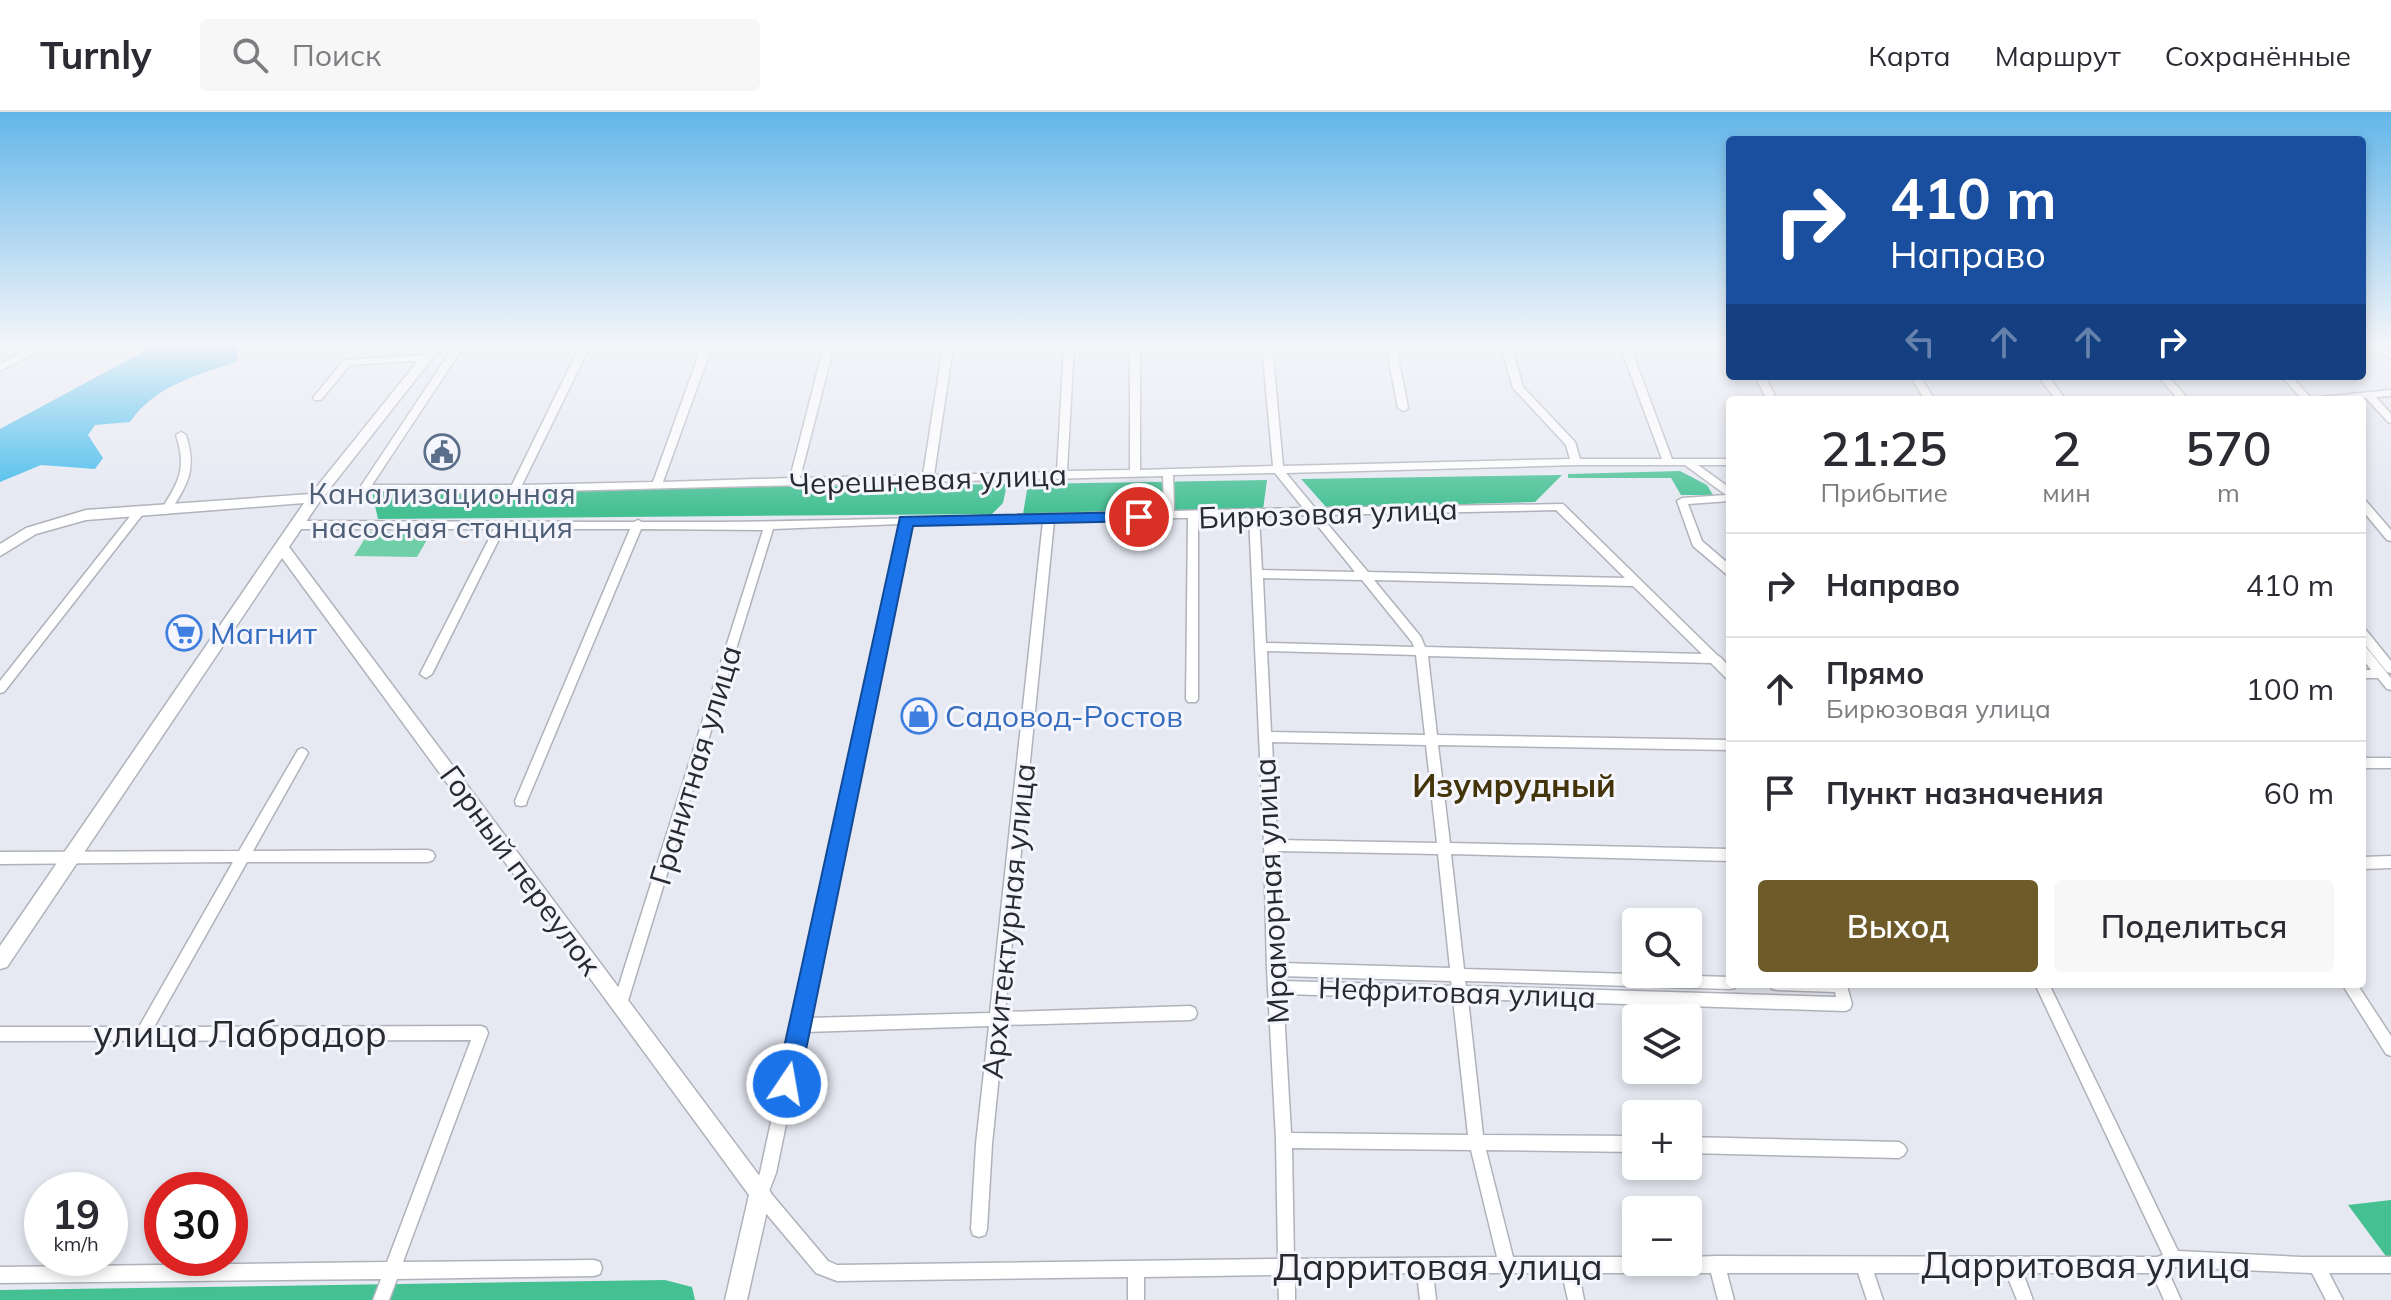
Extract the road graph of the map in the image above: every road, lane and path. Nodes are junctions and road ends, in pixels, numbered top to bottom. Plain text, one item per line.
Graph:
1 (392, 401) edge
2 (422, 401) edge
3 (558, 401) edge
4 (687, 401) edge
5 (815, 401) edge
6 (940, 401) edge
7 (1066, 401) edge
8 (1135, 401) edge
9 (1272, 401) edge
10 (1402, 401) edge
11 (1531, 401) edge
12 (1646, 401) edge
13 (2374, 401) edge
14 (1403, 408) dead end
15 (2391, 420) edge
16 (181, 435) dead end
17 (1576, 462) junction
18 (1668, 462) junction
19 (1687, 462) junction
20 (1726, 462) edge
21 (1278, 470) junction
22 (1168, 473) junction
23 (1135, 474) junction
24 (1062, 475) junction
25 (928, 479) junction
26 (794, 482) junction
27 (657, 485) junction
28 (515, 489) junction
29 (1726, 493) edge
30 (1726, 496) edge
31 (315, 498) junction
32 (2366, 508) edge
33 (166, 510) junction
34 (139, 512) junction
35 (1315, 513) junction
36 (1254, 515) junction
37 (1193, 516) junction
38 (1169, 517) junction
39 (1049, 518) junction
40 (906, 521) junction
41 (638, 524) junction
42 (296, 525) junction
43 (501, 525) junction
44 (769, 526) junction
45 (2391, 537) edge
46 (281, 546) junction
47 (0, 551) edge
48 (1726, 568) edge
49 (1259, 574) junction
50 (1362, 574) junction
51 (1636, 582) junction
52 (2366, 640) edge
53 (1262, 647) junction
54 (1422, 653) junction
55 (2366, 654) edge
56 (1716, 659) junction
57 (1726, 670) edge
58 (2386, 672) edge
59 (426, 674) dead end
60 (2366, 674) edge
61 (2391, 686) edge
62 (0, 689) edge
63 (1192, 699) dead end
64 (1264, 737) junction
65 (1431, 740) junction
66 (1726, 745) edge
67 (302, 753) dead end
68 (2366, 763) edge
69 (2391, 763) edge
70 (521, 801) dead end
71 (1271, 845) junction
72 (1443, 847) junction
73 (1726, 855) edge
74 (428, 856) dead end
75 (244, 857) junction
76 (0, 858) edge
77 (71, 858) junction
78 (2391, 862) edge
79 (2366, 863) edge
80 (0, 961) edge
81 (1274, 969) junction
82 (1456, 975) junction
83 (1726, 983) edge
84 (1275, 987) junction
85 (1841, 988) edge
86 (2044, 988) edge
87 (2352, 988) edge
88 (1458, 992) junction
89 (620, 1004) junction
90 (1190, 1013) dead end
91 (999, 1019) junction
92 (800, 1025) junction
93 (143, 1033) junction
94 (0, 1034) edge
95 (2391, 1049) edge
96 (1284, 1140) junction
97 (1476, 1140) junction
98 (1622, 1144) edge
99 (1702, 1145) edge
100 (1899, 1150) dead end
101 (760, 1193) junction
102 (979, 1229) dead end
103 (2165, 1262) junction
104 (1717, 1264) junction
105 (2011, 1264) junction
106 (1424, 1265) junction
107 (1507, 1265) junction
108 (1569, 1265) junction
109 (1863, 1265) junction
110 (2316, 1265) junction
111 (2391, 1265) edge
112 (1285, 1267) junction
113 (594, 1268) dead end
114 (392, 1269) junction
115 (1136, 1269) junction
116 (0, 1275) edge
117 (381, 1300) edge
118 (736, 1300) edge
119 (1136, 1300) edge
120 (1287, 1300) edge
121 (1428, 1300) edge
122 (1576, 1300) edge
123 (1726, 1300) edge
124 (1875, 1300) edge
125 (2025, 1300) edge
126 (2173, 1300) edge
127 (2335, 1300) edge

1 - 31 street
2 - 28 street, Черешневая улица
3 - 28 street
4 - 27 street
5 - 26 street
6 - 25 street
7 - 24 street
8 - 23 street
9 - 21 street
10 - 14 street
11 - 17 street
12 - 18 street
13 - 15 street
16 - 33 street
17 - 18 street, Черешневая улица
17 - 21 street, Черешневая улица
18 - 19 street, Черешневая улица
19 - 20 street, Черешневая улица
19 - 29 street
21 - 22 street, Черешневая улица
21 - 35 street
22 - 23 street, Черешневая улица
22 - 38 street
23 - 24 street, Черешневая улица
24 - 25 street, Черешневая улица
25 - 26 street, Черешневая улица
26 - 27 street, Черешневая улица
27 - 28 street, Черешневая улица
30 - 48 street
31 - 33 street
31 - 42 street
32 - 45 street
33 - 34 street
34 - 47 street
34 - 62 street
35 - 36 street, Бирюзовая улица
35 - 50 street
35 - 51 street, Бирюзовая улица
36 - 37 street, Бирюзовая улица
36 - 49 street, Мраморная улица
37 - 38 street, Бирюзовая улица
37 - 63 street
38 - 39 street, Бирюзовая улица
39 - 40 street, Бирюзовая улица
39 - 91 street, Архитектурная улица
40 - 44 street, Бирюзовая улица
40 - 92 street
41 - 43 street, Бирюзовая улица
41 - 44 street, Бирюзовая улица
41 - 70 street
42 - 43 street, Бирюзовая улица
42 - 46 street
43 - 59 street
44 - 89 street, Гранитная улица
46 - 77 street
46 - 89 street, Горный переулок
49 - 50 street
49 - 53 street, Мраморная улица
50 - 51 street
50 - 54 street
51 - 56 street
52 - 58 street
53 - 54 street
53 - 64 street, Мраморная улица
54 - 56 street
54 - 65 street
55 - 58 street
56 - 57 street
58 - 60 street
58 - 61 street
64 - 65 street
64 - 71 street, Мраморная улица
65 - 66 street
65 - 72 street
67 - 75 street
68 - 69 street
71 - 72 street
71 - 81 street, Мраморная улица
72 - 73 street
72 - 82 street
74 - 75 street
75 - 77 street
75 - 93 street
76 - 77 street
77 - 80 street
78 - 79 street
81 - 82 street, Нефритовая улица
81 - 84 street, Мраморная улица
82 - 83 street, Нефритовая улица
82 - 88 street
84 - 88 street, Нефритовая улица
84 - 96 street, Мраморная улица
85 - 88 street, Нефритовая улица
86 - 103 street
87 - 95 street
88 - 97 street
89 - 101 street, Горный переулок
90 - 91 street
91 - 92 street
91 - 102 street, Архитектурная улица
92 - 101 street
93 - 94 street, улица Лабрадор
93 - 114 street, улица Лабрадор
96 - 97 street
96 - 112 street, Мраморная улица
97 - 98 street
97 - 107 street
99 - 100 street
101 - 115 street, Дарритовая улица
101 - 118 street
103 - 105 street, Дарритовая улица
103 - 110 street, Дарритовая улица
103 - 126 street
104 - 108 street, Дарритовая улица
104 - 109 street, Дарритовая улица
104 - 123 street
105 - 109 street, Дарритовая улица
105 - 125 street
106 - 107 street, Дарритовая улица
106 - 112 street, Дарритовая улица
106 - 121 street
107 - 108 street, Дарритовая улица
108 - 122 street
109 - 124 street
110 - 111 street, Дарритовая улица
110 - 127 street
112 - 115 street, Дарритовая улица
112 - 120 street, Мраморная улица
113 - 114 street
114 - 116 street
114 - 117 street
115 - 119 street

